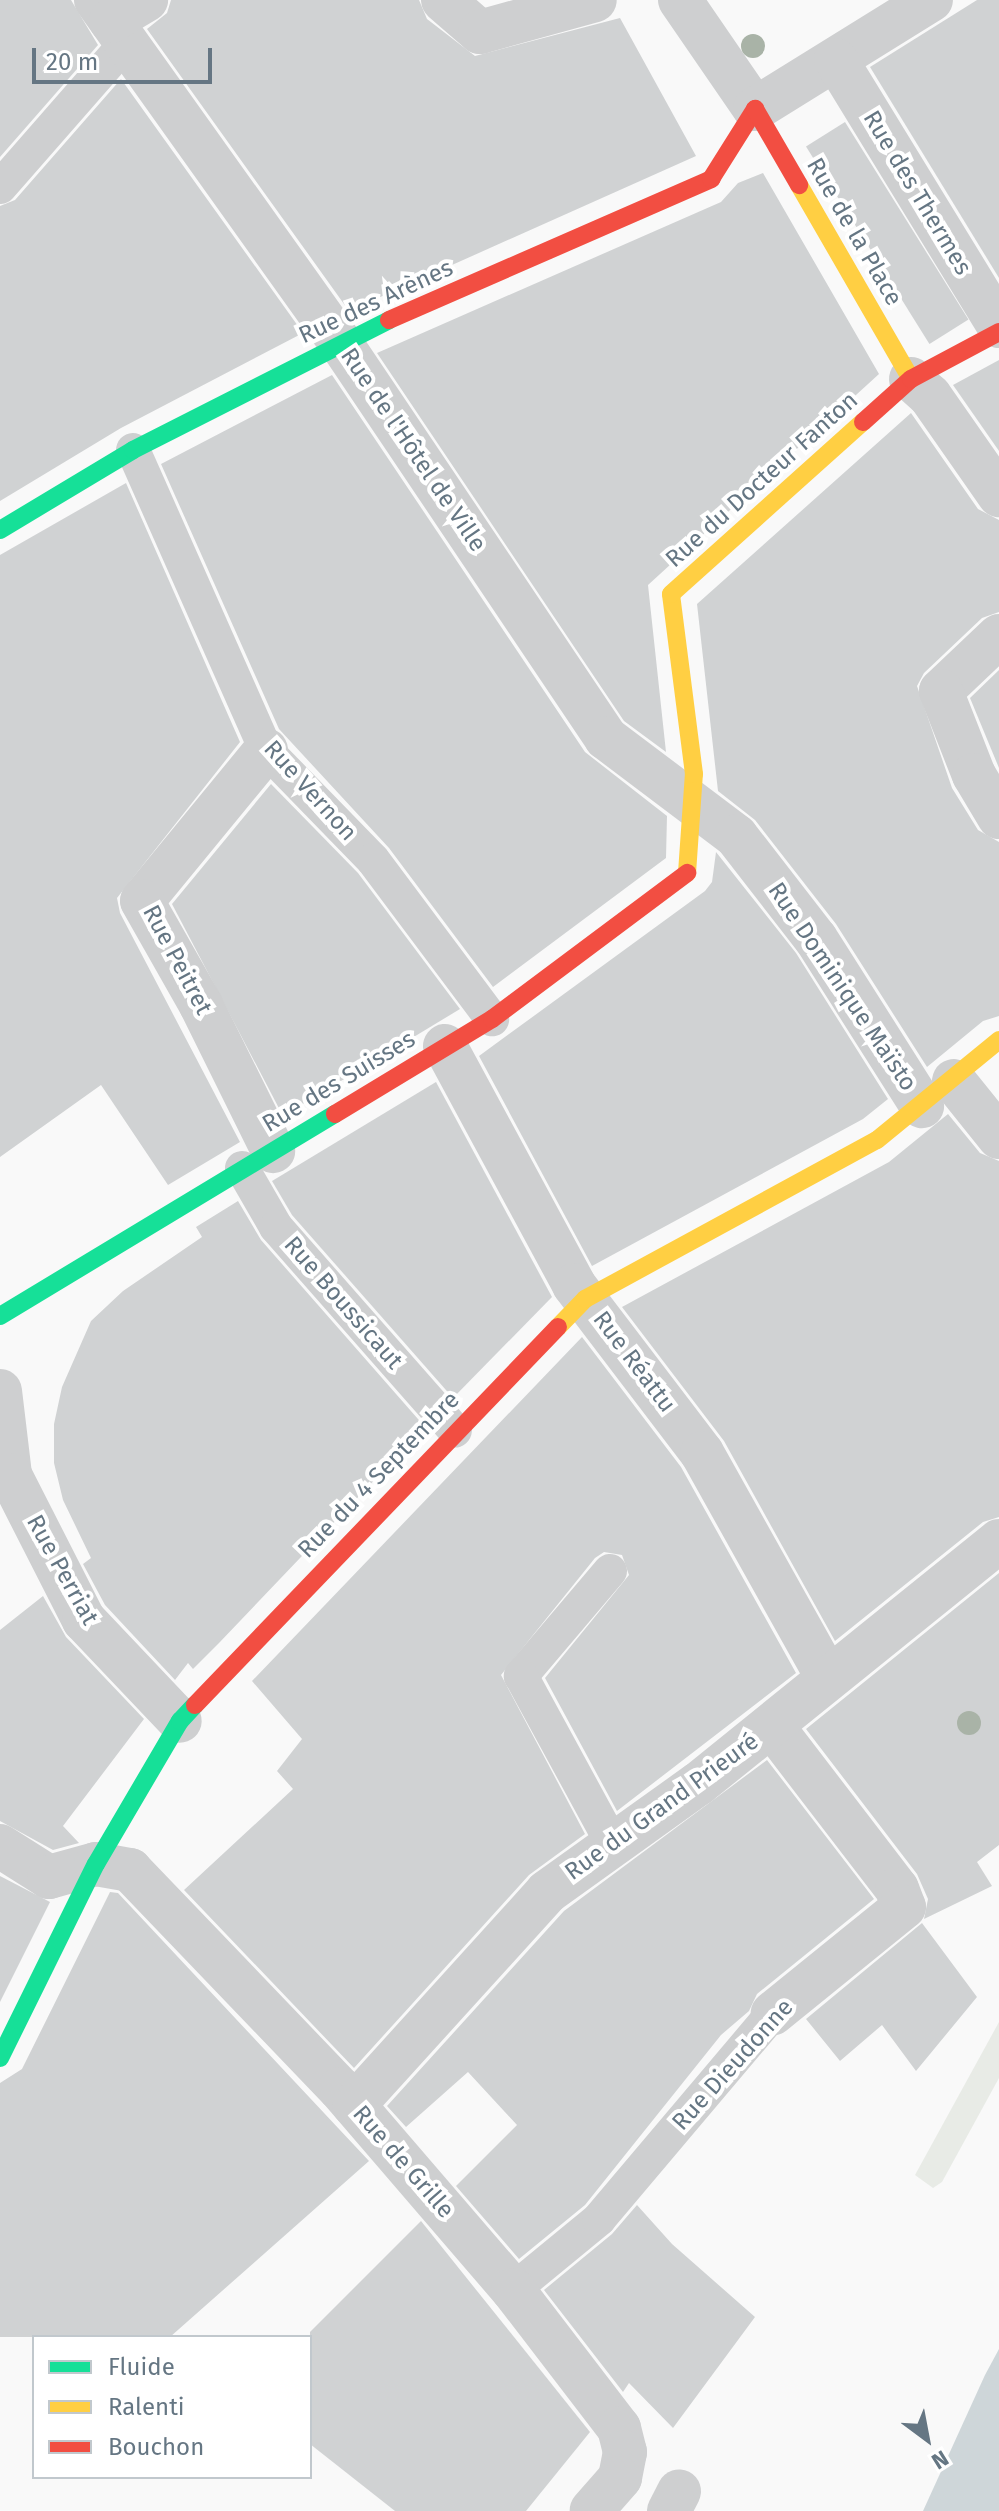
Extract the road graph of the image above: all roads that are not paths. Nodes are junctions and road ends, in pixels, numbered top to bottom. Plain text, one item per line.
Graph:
1 (443, 0) edge
2 (595, 0) edge
3 (680, 0) edge
4 (931, 0) edge
5 (120, 16) edge
6 (836, 60) junction
7 (755, 109) junction
8 (0, 187) edge
9 (999, 329) edge
10 (340, 342) junction
11 (911, 379) junction
12 (133, 450) junction
13 (999, 495) edge
14 (0, 530) edge
15 (999, 636) edge
16 (266, 750) junction
17 (693, 802) junction
18 (999, 817) edge
19 (690, 871) joint
20 (492, 1019) junction
21 (999, 1040) edge
22 (445, 1046) junction
23 (938, 1093) junction
24 (999, 1137) edge
25 (257, 1159) junction
26 (585, 1299) junction
27 (0, 1316) edge
28 (0, 1391) edge
29 (455, 1431) junction
30 (999, 1541) edge
31 (610, 1571) dead end
32 (827, 1677) junction
33 (180, 1721) junction
34 (772, 1726) junction
35 (612, 1843) junction
36 (0, 1846) edge
37 (96, 1864) junction
38 (773, 2013) joint
39 (0, 2058) edge
40 (354, 2105) junction
41 (513, 2290) junction
42 (593, 2511) edge

1 - 2 street
3 - 7 street
4 - 6 street
5 - 8 lane
5 - 10 street, Rue de l'Hôtel de Ville
6 - 7 street
6 - 9 street, Rue des Thermes
7 - 10 street, Rue des Arènes
7 - 11 street, Rue de la Place
9 - 11 street, Rue du Docteur Fanton
10 - 12 street, Rue des Arènes
10 - 17 street, Rue de l'Hôtel de Ville
11 - 13 street
11 - 17 street, Rue du Docteur Fanton
12 - 14 street, Rue des Arènes
12 - 16 lane, Rue Vernon
15 - 18 street
16 - 20 lane, Rue Vernon
16 - 25 street, Rue Peitret
17 - 19 street, Rue du Docteur Fanton
17 - 23 street, Rue Dominique Maïsto
19 - 20 street, Rue des Suisses
20 - 22 street, Rue des Suisses
21 - 23 street, Rue du 4 Septembre
22 - 25 street, Rue des Suisses
22 - 26 street, Rue Réattu
23 - 24 street, Rue Dominique Maïsto
23 - 26 street, Rue du 4 Septembre
25 - 27 street, Rue des Suisses
25 - 29 lane, Rue Boussicaut
26 - 29 street, Rue du 4 Septembre
26 - 32 street, Rue Réattu
28 - 33 street, Rue Perriat
29 - 33 street, Rue du 4 Septembre
30 - 32 street, Rue du Grand Prieuré
31 - 35 lane
32 - 34 street, Rue du Grand Prieuré
33 - 37 street, Rue du 4 Septembre
34 - 35 street, Rue du Grand Prieuré
34 - 38 street, Rue Dieudonne
35 - 40 street, Rue du Grand Prieuré
36 - 37 street
37 - 39 street, Rue du 4 Septembre
37 - 40 street, Rue de Grille
38 - 41 lane, Rue Dieudonne
40 - 41 street, Rue de Grille
41 - 42 street, Rue de Grille

